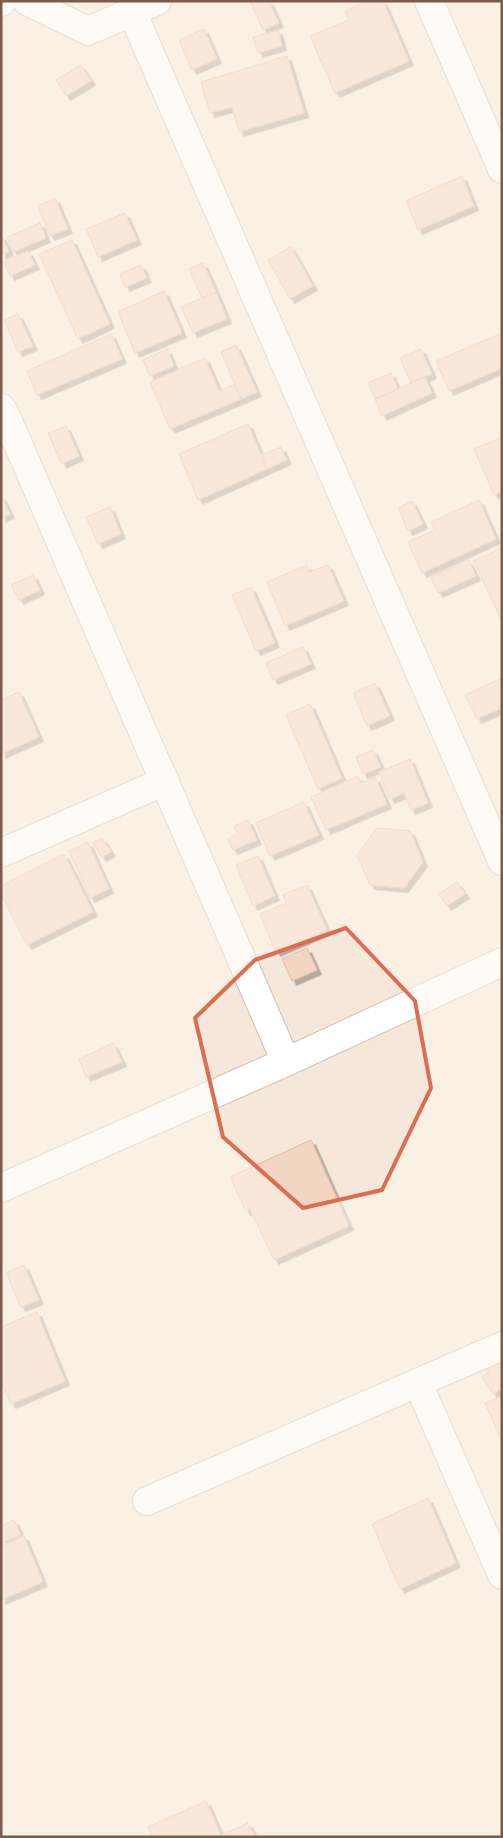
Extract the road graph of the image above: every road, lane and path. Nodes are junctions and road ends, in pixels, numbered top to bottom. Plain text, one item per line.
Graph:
1 (27, 1) edge
2 (157, 1) edge
3 (429, 1) edge
4 (132, 12) junction
5 (502, 169) edge
6 (1, 408) edge
7 (165, 781) junction
8 (1, 853) edge
9 (502, 861) edge
10 (502, 962) edge
11 (286, 1062) junction
12 (1, 1188) edge
13 (502, 1346) edge
14 (418, 1383) junction
15 (147, 1502) dead end
16 (502, 1575) edge

1 - 4 street
2 - 4 street
3 - 5 street
4 - 9 street
6 - 7 street
7 - 8 street
7 - 11 street
10 - 11 street
11 - 12 street
13 - 14 street
14 - 15 street
14 - 16 street

